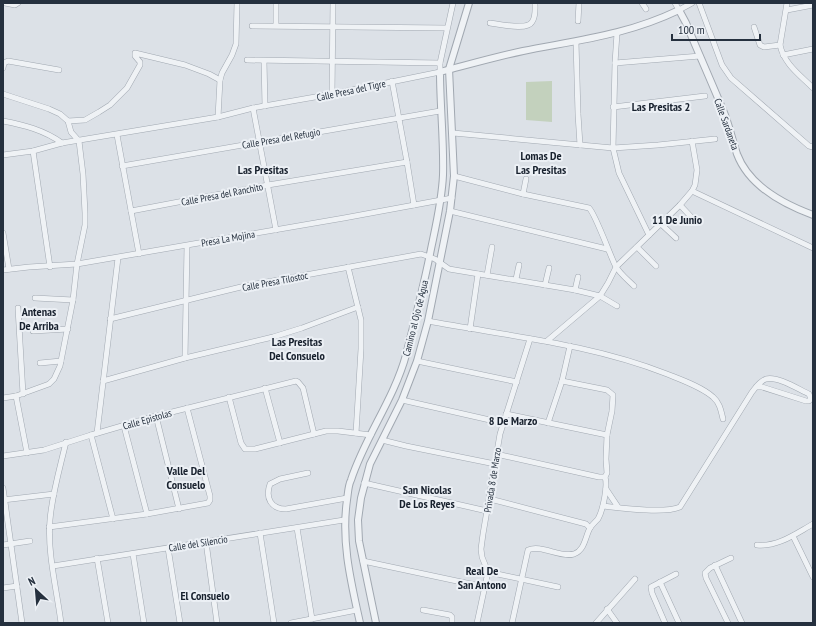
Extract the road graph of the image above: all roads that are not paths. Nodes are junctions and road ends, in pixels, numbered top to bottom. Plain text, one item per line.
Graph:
1 (5, 3) edge
2 (18, 3) edge
3 (237, 3) edge
4 (276, 3) edge
5 (332, 3) edge
6 (453, 3) edge
7 (469, 3) edge
8 (535, 3) edge
9 (579, 3) edge
10 (642, 3) edge
11 (675, 3) edge
12 (692, 3) edge
13 (699, 3) edge
14 (787, 3) edge
15 (813, 5) edge
16 (646, 9) dead end
17 (683, 9) junction
18 (786, 10) junction
19 (578, 21) dead end
20 (490, 23) dead end
21 (276, 25) junction
22 (252, 26) dead end
23 (333, 26) junction
24 (754, 27) dead end
25 (447, 28) junction
26 (617, 33) junction
27 (576, 42) junction
28 (780, 45) junction
29 (813, 49) edge
30 (783, 55) junction
31 (700, 56) junction
32 (247, 60) dead end
33 (264, 61) junction
34 (333, 61) junction
35 (440, 63) junction
36 (615, 63) junction
37 (3, 68) edge
38 (449, 69) junction
39 (59, 70) dead end
40 (440, 72) junction
41 (220, 80) junction
42 (392, 81) junction
43 (812, 86) edge
44 (3, 94) edge
45 (332, 94) junction
46 (705, 96) dead end
47 (265, 106) junction
48 (613, 107) junction
49 (253, 108) junction
50 (440, 111) junction
51 (218, 117) junction
52 (398, 118) junction
53 (68, 120) junction
54 (3, 121) edge
55 (453, 133) junction
56 (117, 135) junction
57 (715, 139) dead end
58 (79, 141) junction
59 (692, 141) junction
60 (260, 142) junction
61 (62, 143) junction
62 (580, 145) junction
63 (813, 147) edge
64 (613, 148) junction
65 (33, 150) junction
66 (3, 155) edge
67 (407, 162) junction
68 (122, 166) junction
69 (454, 176) junction
70 (526, 179) dead end
71 (268, 185) junction
72 (692, 191) junction
73 (523, 194) junction
74 (452, 198) junction
75 (441, 200) junction
76 (680, 205) junction
77 (414, 206) junction
78 (131, 211) junction
79 (450, 211) junction
80 (813, 215) edge
81 (695, 221) dead end
82 (661, 224) junction
83 (276, 230) junction
84 (3, 233) edge
85 (649, 235) junction
86 (676, 238) dead end
87 (187, 246) junction
88 (492, 247) dead end
89 (637, 247) junction
90 (813, 248) edge
91 (607, 249) junction
92 (140, 254) junction
93 (430, 257) junction
94 (118, 258) junction
95 (440, 263) junction
96 (77, 264) junction
97 (519, 265) dead end
98 (656, 266) dead end
99 (50, 267) junction
100 (348, 267) junction
101 (616, 267) junction
102 (549, 268) dead end
103 (6, 269) edge
104 (478, 274) junction
105 (486, 275) junction
106 (578, 277) dead end
107 (516, 280) junction
108 (545, 285) junction
109 (634, 286) dead end
110 (575, 290) junction
111 (600, 296) junction
112 (35, 298) dead end
113 (73, 300) junction
114 (186, 300) junction
115 (617, 306) dead end
116 (358, 307) junction
117 (18, 308) dead end
118 (110, 320) junction
119 (428, 321) junction
120 (68, 329) junction
121 (470, 329) junction
122 (33, 331) dead end
123 (530, 339) junction
124 (548, 341) junction
125 (570, 346) junction
126 (185, 358) junction
127 (61, 361) junction
128 (417, 361) junction
129 (40, 363) dead end
130 (103, 380) junction
131 (562, 381) junction
132 (517, 382) junction
133 (756, 387) junction
134 (265, 388) junction
135 (23, 394) junction
136 (16, 396) junction
137 (3, 398) edge
138 (228, 398) junction
139 (402, 400) junction
140 (187, 408) junction
141 (506, 414) junction
142 (156, 416) junction
143 (723, 419) dead end
144 (503, 423) junction
145 (548, 423) junction
146 (124, 426) junction
147 (97, 433) junction
148 (356, 433) junction
149 (314, 434) junction
150 (91, 435) junction
151 (607, 435) junction
152 (371, 436) junction
153 (382, 440) junction
154 (66, 442) junction
155 (280, 443) junction
156 (27, 453) junction
157 (496, 454) junction
158 (3, 456) edge
159 (495, 464) junction
160 (308, 473) dead end
161 (605, 477) junction
162 (364, 483) junction
163 (3, 488) edge
164 (606, 488) junction
165 (54, 494) junction
166 (347, 498) junction
167 (4, 499) edge
168 (490, 499) junction
169 (603, 506) junction
170 (618, 507) junction
171 (179, 509) junction
172 (487, 511) junction
173 (148, 514) junction
174 (114, 519) junction
175 (344, 520) junction
176 (813, 524) edge
177 (49, 527) junction
178 (297, 528) junction
179 (590, 528) junction
180 (260, 533) junction
181 (793, 536) junction
182 (30, 541) dead end
183 (206, 542) junction
184 (10, 544) junction
185 (3, 545) edge
186 (757, 545) dead end
187 (168, 548) junction
188 (133, 554) junction
189 (97, 558) junction
190 (731, 558) dead end
191 (363, 561) junction
192 (715, 565) junction
193 (53, 566) junction
194 (488, 572) junction
195 (676, 574) dead end
196 (813, 577) edge
197 (522, 578) junction
198 (635, 579) dead end
199 (660, 582) junction
200 (17, 586) junction
201 (485, 587) junction
202 (558, 587) dead end
203 (3, 588) edge
204 (608, 609) junction
205 (357, 610) junction
206 (423, 610) dead end
207 (312, 619) junction
208 (22, 623) edge
209 (61, 623) edge
210 (108, 623) edge
211 (144, 623) edge
212 (180, 623) edge
213 (217, 623) edge
214 (274, 623) edge
215 (291, 623) edge
216 (360, 623) edge
217 (376, 623) edge
218 (452, 623) edge
219 (477, 623) edge
220 (512, 623) edge
221 (596, 623) edge
222 (617, 623) edge
223 (665, 623) edge
224 (679, 623) edge
225 (728, 623) edge
226 (742, 623) edge

1 - 2 street
3 - 41 street
4 - 21 street
5 - 23 street
6 - 25 street, Camino al Ojo de Agua
7 - 38 street
8 - 20 street
9 - 19 street
10 - 16 street
11 - 17 street, Calle Sardaneta
12 - 17 street, Calle Presa del Tigre
13 - 63 street
14 - 18 street
15 - 18 street
17 - 26 street, Calle Presa del Tigre
17 - 31 street, Calle Sardaneta
18 - 28 street
21 - 22 street
21 - 23 street
23 - 25 street
23 - 34 street
24 - 28 street
25 - 35 street, Camino al Ojo de Agua
26 - 27 street, Calle Presa del Tigre
26 - 36 street
27 - 38 street, Calle Presa del Tigre
27 - 62 street
28 - 30 street
29 - 30 street
30 - 43 street
31 - 36 street
31 - 80 street, Calle Sardaneta
32 - 33 street
33 - 34 street
33 - 47 street
34 - 35 street
34 - 45 street
35 - 40 street, Camino al Ojo de Agua
36 - 48 street
37 - 39 street
38 - 40 street, Calle Presa del Tigre
38 - 55 street, Camino al Ojo de Agua
40 - 42 street, Calle Presa del Tigre
40 - 50 street, Camino al Ojo de Agua
41 - 51 street
41 - 53 street
42 - 45 street, Calle Presa del Tigre
42 - 52 street
44 - 53 street
45 - 47 street, Calle Presa del Tigre
46 - 48 street
47 - 49 street, Calle Presa del Tigre
48 - 64 street
49 - 51 street, Calle Presa del Tigre
49 - 60 street
50 - 52 street, Calle Presa del Refugio
50 - 75 street, Camino al Ojo de Agua
51 - 56 street, Calle Presa del Tigre
52 - 60 street, Calle Presa del Refugio
52 - 67 street
53 - 58 street
54 - 61 street
55 - 62 street
55 - 69 street, Camino al Ojo de Agua
56 - 58 street, Calle Presa del Tigre
56 - 68 street
57 - 59 street
58 - 61 street, Calle Presa del Tigre
58 - 96 street
59 - 64 street
59 - 72 street
60 - 68 street, Calle Presa del Refugio
60 - 71 street
61 - 65 street, Calle Presa del Tigre
62 - 64 street
64 - 85 street
65 - 66 street, Calle Presa del Tigre
65 - 99 street
67 - 71 street, Calle Presa del Ranchito
67 - 77 street
68 - 78 street
69 - 73 street
69 - 74 street, Camino al Ojo de Agua
70 - 73 street
71 - 78 street, Calle Presa del Ranchito
71 - 83 street
72 - 76 street
72 - 90 street
73 - 91 street
74 - 75 street, Presa La Mojina
74 - 79 street, Camino al Ojo de Agua
75 - 77 street, Presa La Mojina
75 - 93 street, Camino al Ojo de Agua
76 - 81 street
76 - 82 street
77 - 83 street, Presa La Mojina
78 - 92 street
79 - 91 street
79 - 95 street, Camino al Ojo de Agua
82 - 85 street
82 - 86 street
83 - 87 street, Presa La Mojina
84 - 103 street
85 - 89 street
87 - 92 street, Presa La Mojina
87 - 114 street
88 - 105 street
89 - 98 street
89 - 101 street
91 - 101 street
92 - 94 street, Presa La Mojina
93 - 95 street, Calle Presa Tilostoc
93 - 100 street, Calle Presa Tilostoc
93 - 152 street, Camino al Ojo de Agua
94 - 96 street, Presa La Mojina
94 - 118 street
95 - 104 street, Calle Presa Tilostoc
95 - 119 street, Camino al Ojo de Agua
96 - 99 street, Presa La Mojina
96 - 113 street
97 - 107 street
99 - 103 street, Presa La Mojina
100 - 114 street, Calle Presa Tilostoc
100 - 116 street
101 - 109 street
101 - 111 street
102 - 108 street
104 - 105 street, Calle Presa Tilostoc
104 - 121 street
105 - 107 street, Calle Presa Tilostoc
106 - 110 street
107 - 108 street, Calle Presa Tilostoc
108 - 110 street, Calle Presa Tilostoc
110 - 111 street, Calle Presa Tilostoc
111 - 115 street, Calle Presa Tilostoc
111 - 124 street
112 - 113 street
113 - 120 street
114 - 118 street, Calle Presa Tilostoc
114 - 126 street
116 - 126 street
116 - 148 street
117 - 135 street
118 - 130 street
119 - 121 street
119 - 128 street, Camino al Ojo de Agua
120 - 122 street
120 - 127 street
121 - 123 street
123 - 124 street
123 - 132 street, Privada 8 de Marzo
124 - 125 street
125 - 131 street
125 - 143 street
126 - 130 street
127 - 129 street
127 - 135 street
128 - 132 street
128 - 139 street, Camino al Ojo de Agua
130 - 147 street
131 - 145 street
131 - 151 street
132 - 141 street, Privada 8 de Marzo
133 - 133 street
133 - 170 street
134 - 138 street, Calle Epistolas
134 - 149 street, Calle Epistolas
134 - 155 street
135 - 136 street
136 - 137 street
136 - 156 street
138 - 140 street, Calle Epistolas
138 - 155 street
139 - 144 street
139 - 153 street, Camino al Ojo de Agua
140 - 142 street, Calle Epistolas
140 - 171 street
141 - 144 street, Privada 8 de Marzo
141 - 145 street
142 - 146 street, Calle Epistolas
142 - 171 street
144 - 157 street, Privada 8 de Marzo
145 - 151 street
146 - 147 street, Calle Epistolas
146 - 173 street
147 - 150 street, Calle Epistolas
148 - 149 street
148 - 152 street
149 - 155 street
150 - 154 street, Calle Epistolas
150 - 174 street
151 - 161 street
152 - 166 street, Camino al Ojo de Agua
153 - 159 street
153 - 162 street, Camino al Ojo de Agua
154 - 156 street, Calle Epistolas
154 - 165 street
156 - 158 street, Calle Epistolas
157 - 159 street, Privada 8 de Marzo
157 - 161 street
159 - 168 street, Privada 8 de Marzo
160 - 166 street
161 - 164 street
162 - 172 street
162 - 191 street, Camino al Ojo de Agua
163 - 167 street
164 - 169 street
164 - 170 street
165 - 167 street
165 - 177 street
166 - 175 street, Camino al Ojo de Agua
167 - 184 street
168 - 172 street, Privada 8 de Marzo
168 - 179 street
169 - 170 street
169 - 179 street
171 - 173 street
172 - 194 street, Privada 8 de Marzo
173 - 174 street
174 - 177 street
175 - 178 street, Calle del Silencio
175 - 205 street, Camino al Ojo de Agua
176 - 181 street
177 - 193 street
178 - 180 street, Calle del Silencio
178 - 207 street
179 - 197 street
180 - 183 street, Calle del Silencio
180 - 214 street
181 - 186 street
181 - 196 street
182 - 184 street
183 - 187 street, Calle del Silencio
183 - 213 street
184 - 185 street
184 - 200 street
187 - 188 street, Calle del Silencio
187 - 212 street
188 - 189 street, Calle del Silencio
188 - 211 street
189 - 193 street, Calle del Silencio
189 - 210 street
190 - 192 street
191 - 201 street
191 - 217 street, Camino al Ojo de Agua
192 - 225 street
192 - 226 street
193 - 209 street
194 - 197 street
194 - 201 street
195 - 199 street
197 - 202 street
197 - 220 street
198 - 204 street
199 - 223 street
199 - 224 street
200 - 203 street
200 - 208 street
201 - 219 street
204 - 221 street
204 - 222 street
205 - 207 street
205 - 216 street, Camino al Ojo de Agua
206 - 218 street
207 - 215 street

